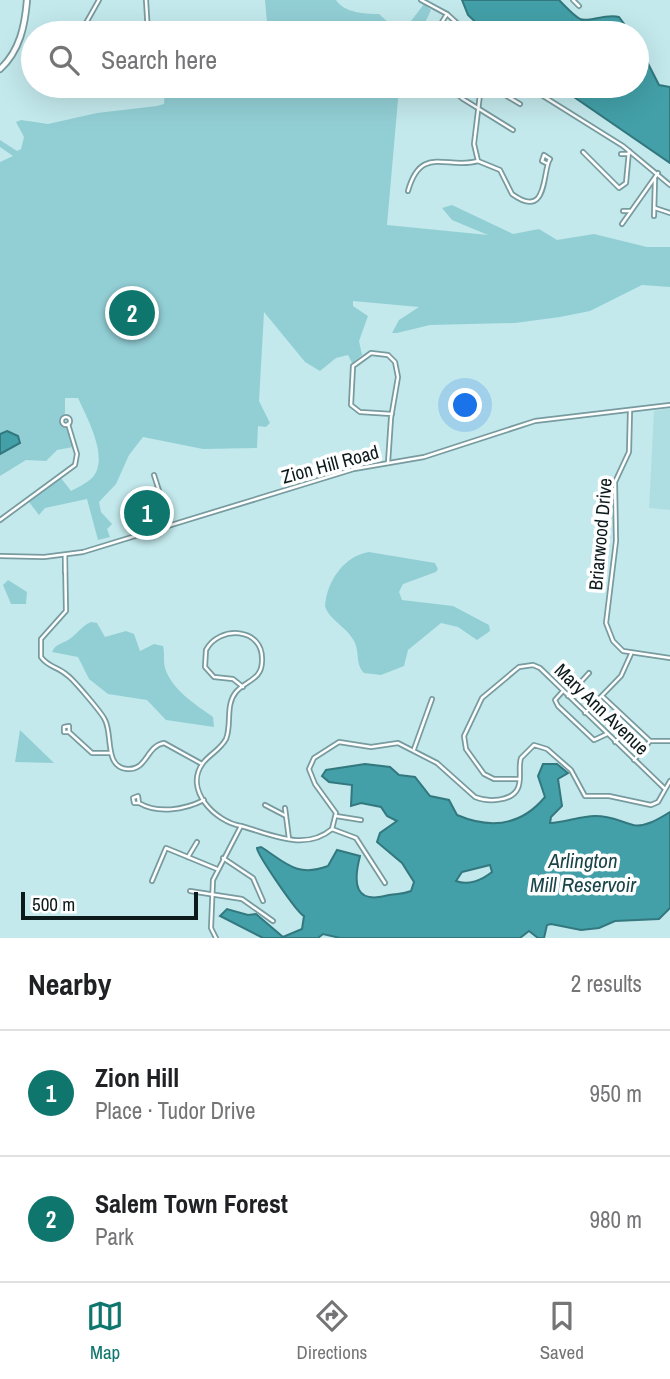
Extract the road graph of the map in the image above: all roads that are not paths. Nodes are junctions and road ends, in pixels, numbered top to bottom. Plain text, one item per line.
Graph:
1 (27, 0) edge
2 (99, 0) edge
3 (146, 0) edge
4 (421, 0) edge
5 (573, 0) edge
6 (579, 6) dead end
7 (447, 14) junction
8 (24, 21) edge
9 (87, 21) edge
10 (147, 21) edge
11 (443, 21) edge
12 (455, 21) edge
13 (21, 33) edge
14 (0, 69) edge
15 (464, 98) edge
16 (479, 98) edge
17 (510, 98) edge
18 (545, 98) edge
19 (520, 104) dead end
20 (478, 108) junction
21 (513, 130) dead end
22 (583, 152) dead end
23 (629, 153) junction
24 (621, 154) dead end
25 (478, 161) junction
26 (547, 163) dead end
27 (658, 173) junction
28 (655, 179) junction
29 (670, 185) edge
30 (408, 191) dead end
31 (655, 208) junction
32 (623, 211) dead end
33 (630, 211) junction
34 (670, 213) edge
35 (654, 216) dead end
36 (622, 223) dead end
37 (670, 405) edge
38 (630, 411) junction
39 (392, 414) junction
40 (68, 424) dead end
41 (388, 463) junction
42 (154, 475) dead end
43 (0, 520) edge
44 (170, 525) junction
45 (65, 555) junction
46 (0, 556) edge
47 (631, 654) junction
48 (670, 658) edge
49 (589, 673) dead end
50 (243, 687) junction
51 (564, 691) junction
52 (568, 696) junction
53 (602, 696) junction
54 (432, 699) dead end
55 (585, 713) junction
56 (69, 732) dead end
57 (607, 734) junction
58 (623, 735) dead end
59 (650, 741) junction
60 (670, 741) edge
61 (615, 742) junction
62 (414, 749) junction
63 (111, 753) junction
64 (634, 760) junction
65 (202, 764) junction
66 (519, 779) junction
67 (670, 782) edge
68 (664, 788) junction
69 (204, 800) junction
70 (139, 803) dead end
71 (265, 805) dead end
72 (285, 808) dead end
73 (286, 816) junction
74 (336, 816) junction
75 (360, 820) dead end
76 (241, 826) junction
77 (332, 829) junction
78 (289, 841) junction
79 (197, 842) dead end
80 (188, 858) junction
81 (223, 858) junction
82 (217, 869) junction
83 (152, 881) dead end
84 (385, 883) dead end
85 (190, 891) dead end
86 (212, 894) junction
87 (263, 901) dead end
88 (273, 921) dead end
89 (216, 938) edge

1 - 8 street
2 - 9 street
3 - 10 street
4 - 7 street
5 - 6 street
7 - 11 street
7 - 12 street
13 - 14 street
15 - 20 street
16 - 20 street
17 - 19 street
18 - 23 street
20 - 21 street
20 - 25 street
22 - 23 street
23 - 24 street
23 - 27 street
25 - 26 street
25 - 30 street
27 - 28 street
27 - 29 street
28 - 31 street
28 - 33 street
31 - 34 street
31 - 35 street
32 - 33 street
33 - 36 street
37 - 38 street, Zion Hill Road
38 - 41 street, Zion Hill Road
38 - 47 street, Briarwood Drive
39 - 39 street
39 - 41 street
40 - 43 street
41 - 44 street, Zion Hill Road
42 - 44 street
44 - 45 street, Zion Hill Road
45 - 46 street, Zion Hill Road
45 - 63 street
47 - 48 street
47 - 53 street
49 - 52 street
50 - 50 street
50 - 65 street
51 - 52 street, Mary Ann Avenue
51 - 57 street
51 - 66 street, Mary Ann Avenue
52 - 55 street, Mary Ann Avenue
53 - 55 street
53 - 59 street
54 - 62 street
55 - 57 street, Mary Ann Avenue
56 - 63 street
57 - 61 street, Mary Ann Avenue
58 - 61 street
59 - 60 street
59 - 64 street
61 - 64 street, Mary Ann Avenue
62 - 66 street
62 - 74 street
63 - 65 street
64 - 68 street, Mary Ann Avenue
65 - 69 street
66 - 68 street
67 - 68 street
69 - 70 street
69 - 76 street
71 - 73 street
72 - 73 street
73 - 78 street
74 - 75 street
74 - 77 street
76 - 78 street
76 - 81 street
77 - 78 street
77 - 84 street
79 - 80 street
80 - 82 street
80 - 83 street
81 - 82 street
81 - 87 street
82 - 86 street
85 - 86 street
86 - 88 street
86 - 89 street

